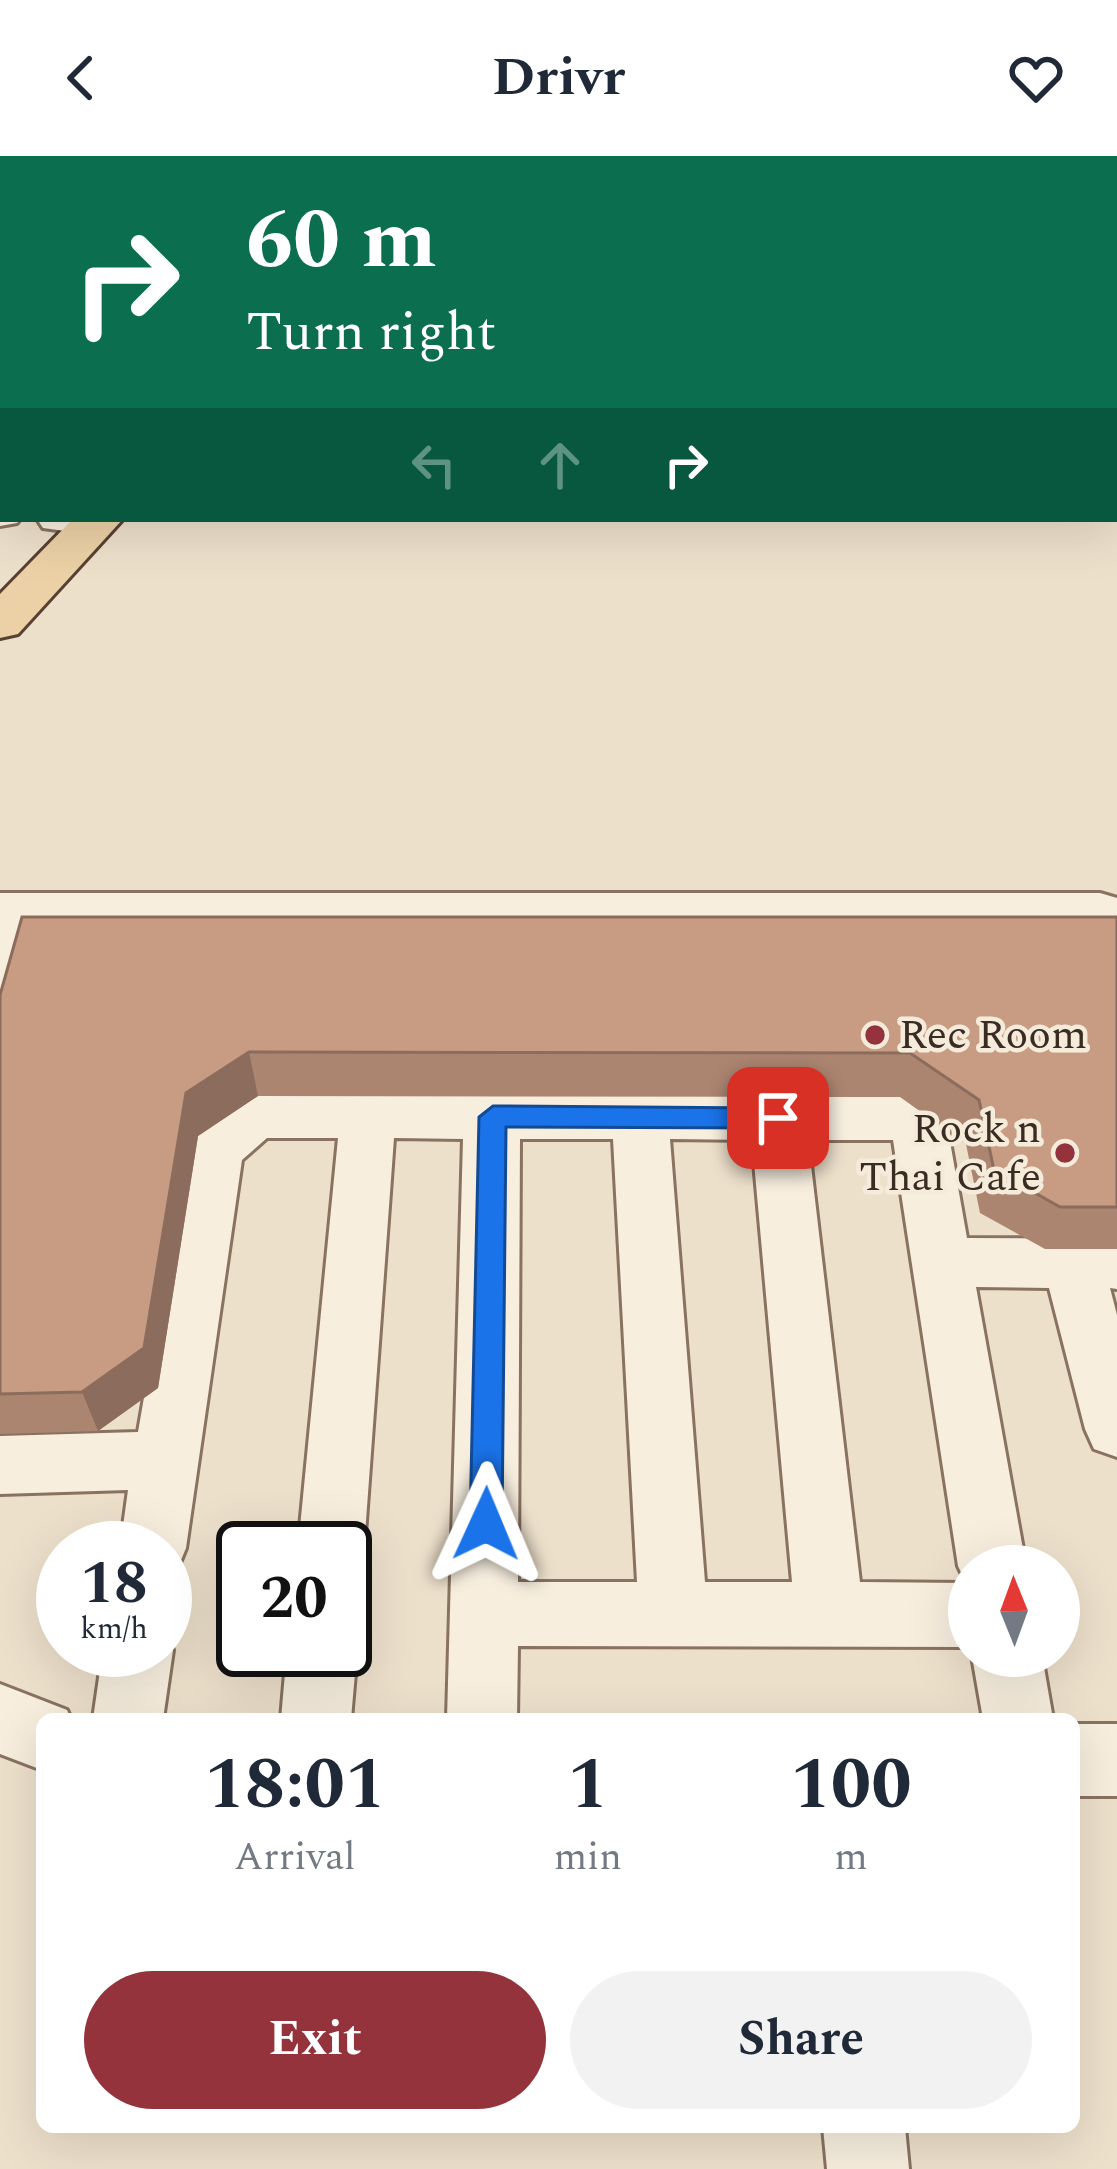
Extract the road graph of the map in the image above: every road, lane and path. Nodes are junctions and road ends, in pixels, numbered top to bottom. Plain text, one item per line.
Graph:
1 (576, 156) edge
2 (596, 156) edge
3 (82, 522) edge
4 (8, 605) edge
5 (10, 911) edge
6 (1117, 920) edge
7 (0, 978) edge
8 (368, 1116) junction
9 (493, 1117) junction
10 (640, 1118) junction
11 (778, 1118) junction
12 (942, 1262) junction
13 (1095, 1264) edge
14 (1117, 1430) edge
15 (166, 1460) junction
16 (0, 1465) edge
17 (157, 1521) edge
18 (333, 1521) edge
19 (989, 1545) edge
20 (485, 1614) junction
21 (673, 1614) junction
22 (830, 1614) junction
23 (948, 1615) edge
24 (134, 1677) edge
25 (320, 1677) edge
26 (1011, 1677) edge
27 (129, 1713) edge
28 (317, 1713) edge
29 (482, 1713) edge
30 (1017, 1713) edge
31 (0, 1719) edge
32 (36, 1733) edge
33 (1080, 1760) edge
34 (1117, 1760) edge
35 (865, 2133) edge
36 (868, 2169) edge

1 - 2 lane
3 - 4 main road
5 - 6 lane
5 - 7 lane
8 - 9 lane
8 - 15 lane
8 - 18 lane
9 - 10 lane
9 - 20 lane
10 - 11 lane
10 - 21 lane
11 - 12 lane
11 - 22 lane
12 - 13 lane
12 - 19 lane
13 - 14 lane
15 - 16 lane
15 - 17 lane
20 - 21 lane
20 - 29 lane
21 - 22 lane
22 - 23 lane
24 - 27 lane
25 - 28 lane
26 - 30 lane
31 - 32 lane
33 - 34 lane
35 - 36 lane

